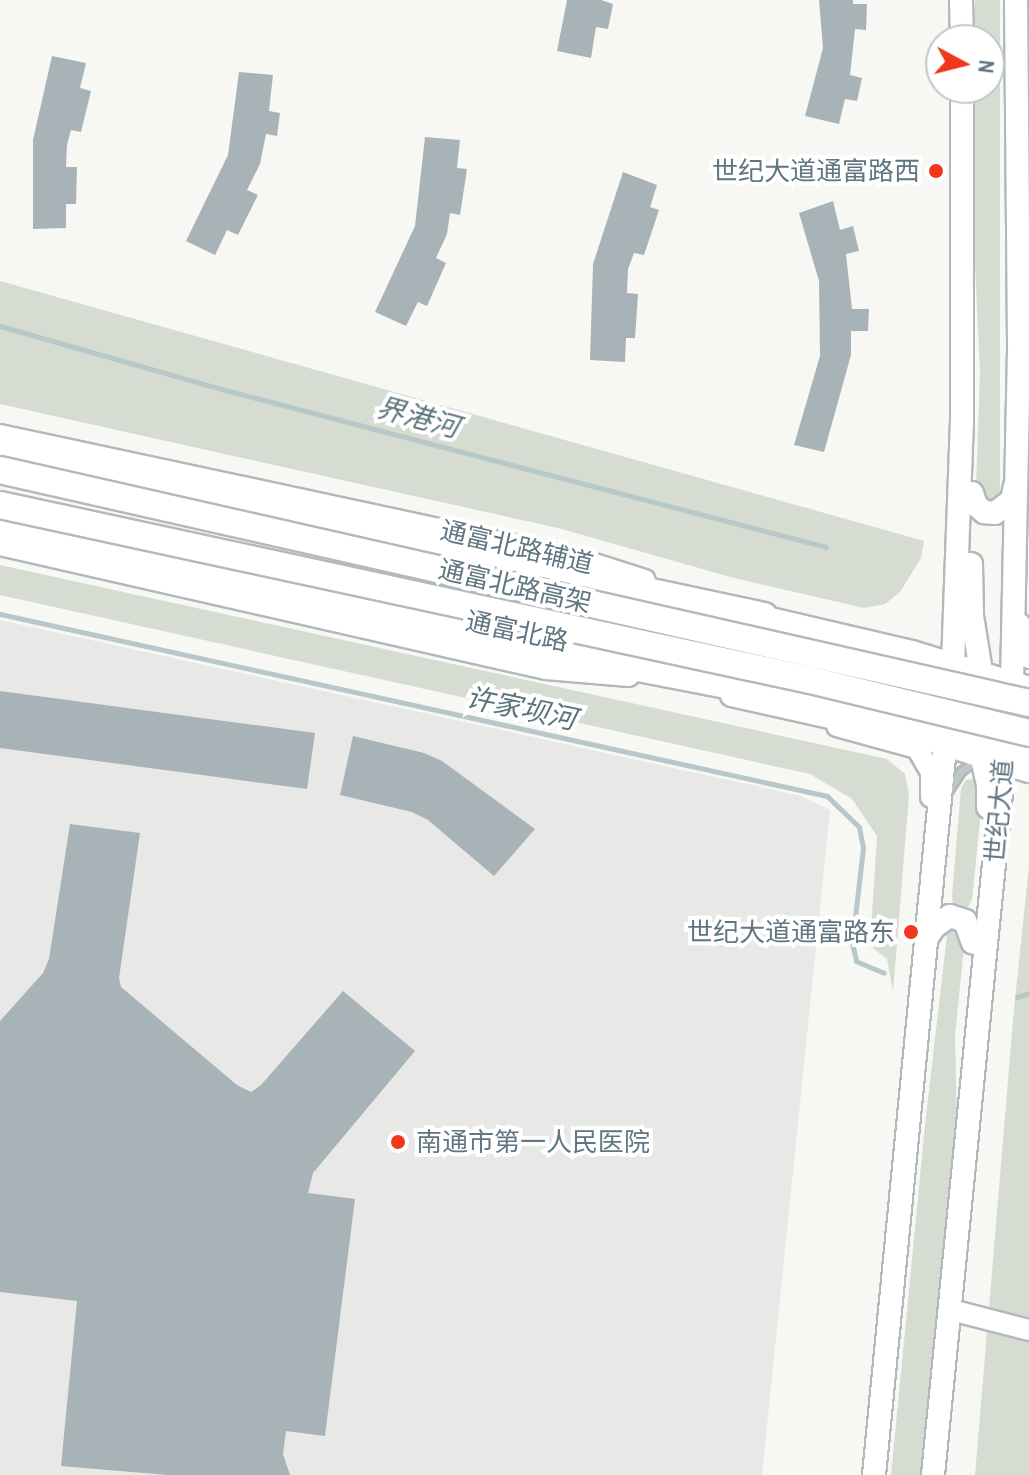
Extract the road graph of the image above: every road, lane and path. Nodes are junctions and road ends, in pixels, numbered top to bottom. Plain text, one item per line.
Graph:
1 (961, 0) edge
2 (1016, 0) edge
3 (962, 24) edge
4 (962, 104) edge
5 (963, 263) junction
6 (0, 435) edge
7 (1017, 448) junction
8 (0, 456) edge
9 (0, 470) edge
10 (1016, 483) junction
11 (972, 493) junction
12 (0, 505) edge
13 (0, 524) edge
14 (0, 545) edge
15 (764, 616) junction
16 (864, 636) junction
17 (912, 648) junction
18 (953, 668) junction
19 (979, 668) junction
20 (637, 672) junction
21 (1023, 679) edge
22 (752, 690) junction
23 (800, 711) junction
24 (1018, 728) edge
25 (901, 741) junction
26 (948, 741) junction
27 (1029, 744) edge
28 (992, 753) junction
29 (1029, 755) edge
30 (1029, 772) edge
31 (941, 803) junction
32 (927, 931) junction
33 (973, 943) junction
34 (962, 1197) junction
35 (951, 1310) junction
36 (1029, 1330) edge
37 (874, 1475) edge
38 (933, 1475) edge

1 - 3 main road
2 - 7 main road, 世纪大道
4 - 5 main road
5 - 11 main road
5 - 18 main road
6 - 16 street, 通富北路辅道
7 - 10 main road, 世纪大道
7 - 21 street
8 - 15 highway
8 - 15 main road
9 - 21 highway, 通富北路高架, bridge
10 - 11 main road
10 - 21 main road, 世纪大道
11 - 19 main road
12 - 24 highway, 通富北路高架, bridge
13 - 20 highway
13 - 22 main road, 通富北路
14 - 20 street
15 - 16 main road
16 - 17 main road
16 - 17 main road
17 - 18 main road
18 - 19 main road
18 - 26 main road
18 - 28 main road
19 - 21 main road
19 - 24 main road
20 - 22 highway
20 - 23 street
21 - 24 main road, 世纪大道
22 - 23 street
22 - 26 main road, 通富北路
23 - 25 street
23 - 26 street
24 - 27 main road
24 - 28 main road, 世纪大道
25 - 26 lane
25 - 32 street
26 - 28 main road, 通富北路
26 - 31 main road
27 - 28 lane
28 - 29 main road, 通富北路
28 - 30 street
28 - 31 lane
28 - 33 main road
28 - 34 main road, 世纪大道
31 - 32 main road
32 - 33 main road
32 - 37 main road
33 - 34 main road
34 - 35 main road, 世纪大道
35 - 36 street
35 - 38 main road, 世纪大道

